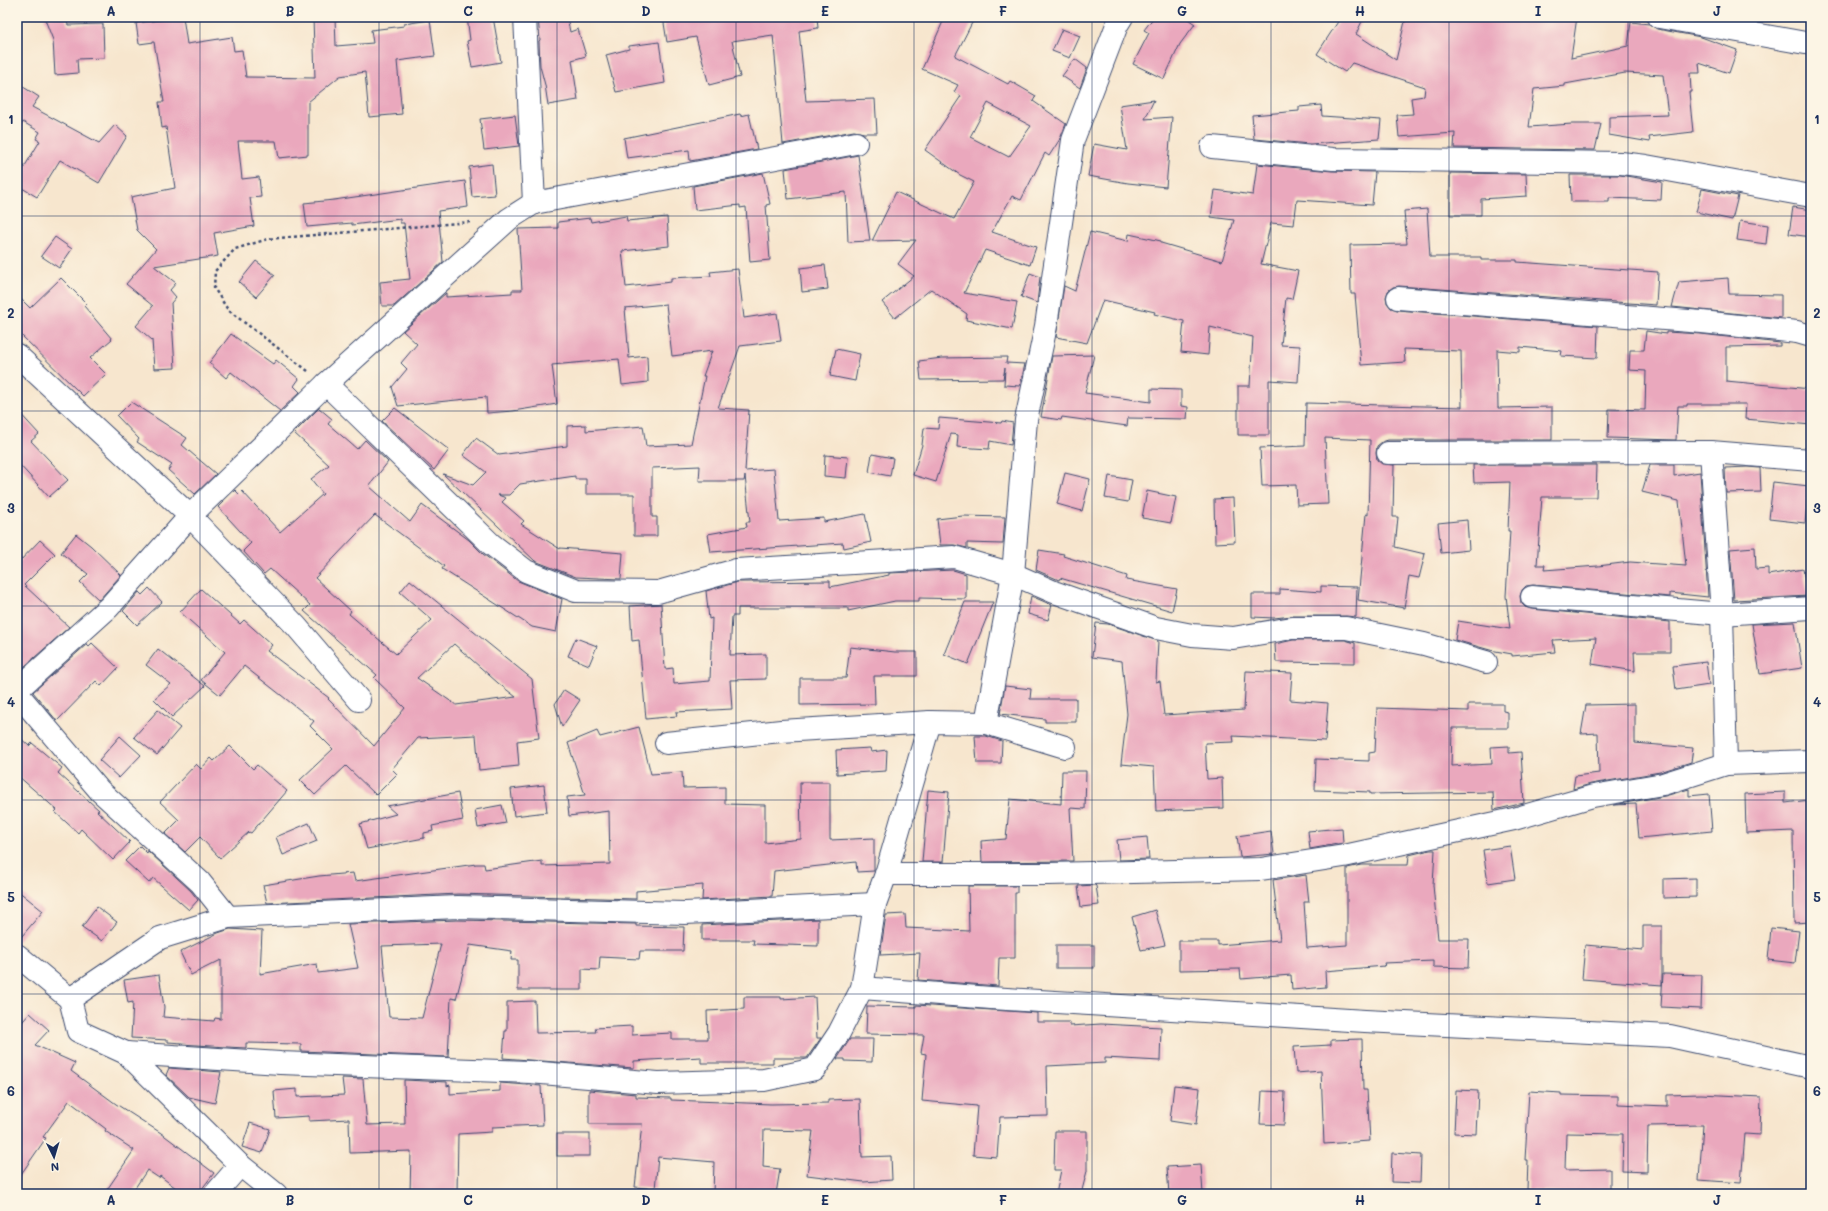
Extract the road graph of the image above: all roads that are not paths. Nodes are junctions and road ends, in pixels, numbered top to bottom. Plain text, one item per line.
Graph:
1 (525, 17) edge
2 (1122, 17) edge
3 (1659, 17) edge
4 (1811, 44) edge
5 (856, 143) dead end
6 (1212, 147) dead end
7 (1811, 196) edge
8 (534, 203) junction
9 (1398, 298) dead end
10 (1811, 336) edge
11 (17, 355) edge
12 (326, 384) junction
13 (1711, 452) junction
14 (1388, 453) dead end
15 (1811, 460) edge
16 (190, 516) junction
17 (1013, 574) junction
18 (1532, 597) dead end
19 (1811, 608) edge
20 (1722, 614) junction
21 (1486, 662) dead end
22 (17, 691) edge
23 (359, 700) dead end
24 (930, 722) junction
25 (986, 723) junction
26 (666, 743) dead end
27 (1065, 747) dead end
28 (1811, 761) edge
29 (1726, 764) junction
30 (886, 874) junction
31 (875, 904) junction
32 (228, 918) junction
33 (17, 955) edge
34 (862, 988) junction
35 (70, 999) junction
36 (126, 1053) junction
37 (1811, 1067) edge
38 (240, 1165) junction
39 (215, 1194) edge
40 (276, 1194) edge

1 - 8 street
2 - 17 street
3 - 4 street
5 - 8 street
6 - 7 street
8 - 12 street
9 - 10 street
11 - 16 street
12 - 16 street
12 - 17 street
13 - 14 street
13 - 15 street
13 - 20 street
16 - 22 street
16 - 23 street
17 - 21 street
17 - 25 street
18 - 20 street
19 - 20 street
20 - 29 street
22 - 32 street
24 - 25 street
24 - 26 street
24 - 30 street
25 - 27 street
28 - 29 street
29 - 30 street
30 - 31 street
31 - 32 street
31 - 34 street
32 - 35 street
33 - 35 street
34 - 36 street
34 - 37 street
35 - 36 street
36 - 38 street
38 - 39 street
38 - 40 street

